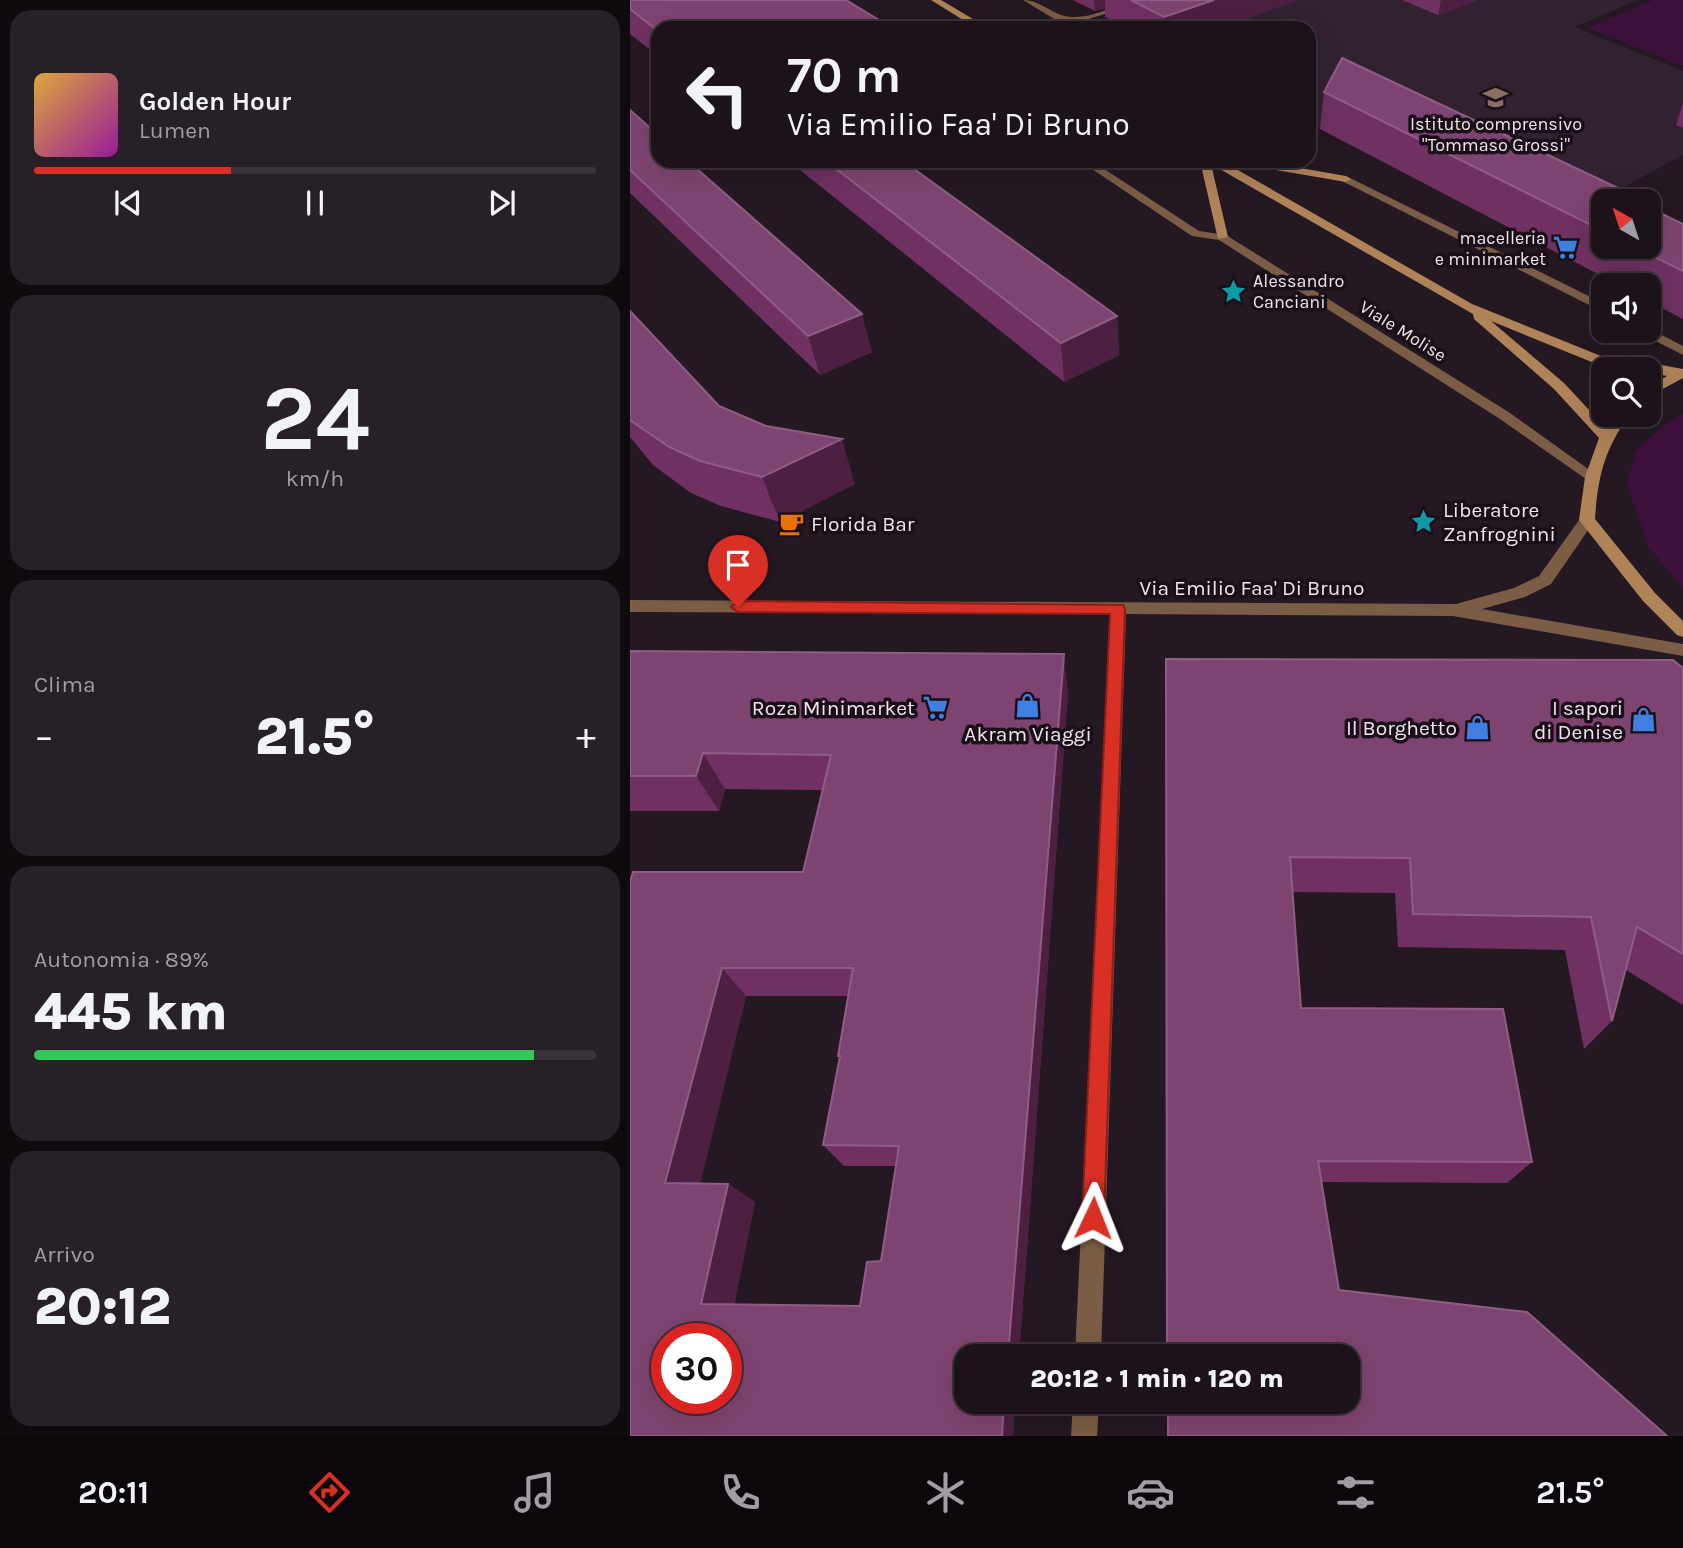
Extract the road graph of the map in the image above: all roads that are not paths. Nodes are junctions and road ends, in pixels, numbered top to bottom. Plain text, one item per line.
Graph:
1 (935, 0) edge
2 (1027, 0) edge
3 (1145, 0) edge
4 (971, 21) edge
5 (1097, 168) edge
6 (1207, 168) edge
7 (1226, 168) edge
8 (1284, 168) edge
9 (1346, 178) joint
10 (1222, 237) junction
11 (1591, 302) edge
12 (1468, 307) junction
13 (1661, 339) edge
14 (1683, 351) edge
15 (1680, 373) edge
16 (1661, 385) edge
17 (1611, 427) edge
18 (1604, 435) junction
19 (1591, 476) junction
20 (1587, 520) junction
21 (630, 606) edge
22 (1118, 609) junction
23 (1453, 610) junction
24 (1683, 631) edge
25 (1683, 650) edge
26 (1088, 1344) edge
27 (1085, 1414) edge
28 (1084, 1436) edge

1 - 4 main road
2 - 3 street
5 - 10 street, Viale Molise
6 - 10 main road
7 - 12 main road
8 - 9 main road
9 - 11 street
10 - 19 street, Viale Molise
12 - 15 main road
12 - 18 main road
13 - 14 street
15 - 16 main road
17 - 18 main road
18 - 19 main road
19 - 20 main road
20 - 23 street, Via Emilio Faa' Di Bruno
20 - 24 main road
21 - 22 street, Via Emilio Faa' Di Bruno
22 - 23 street, Via Emilio Faa' Di Bruno
22 - 26 street
23 - 25 street, Via Emilio Faa' Di Bruno
27 - 28 street

